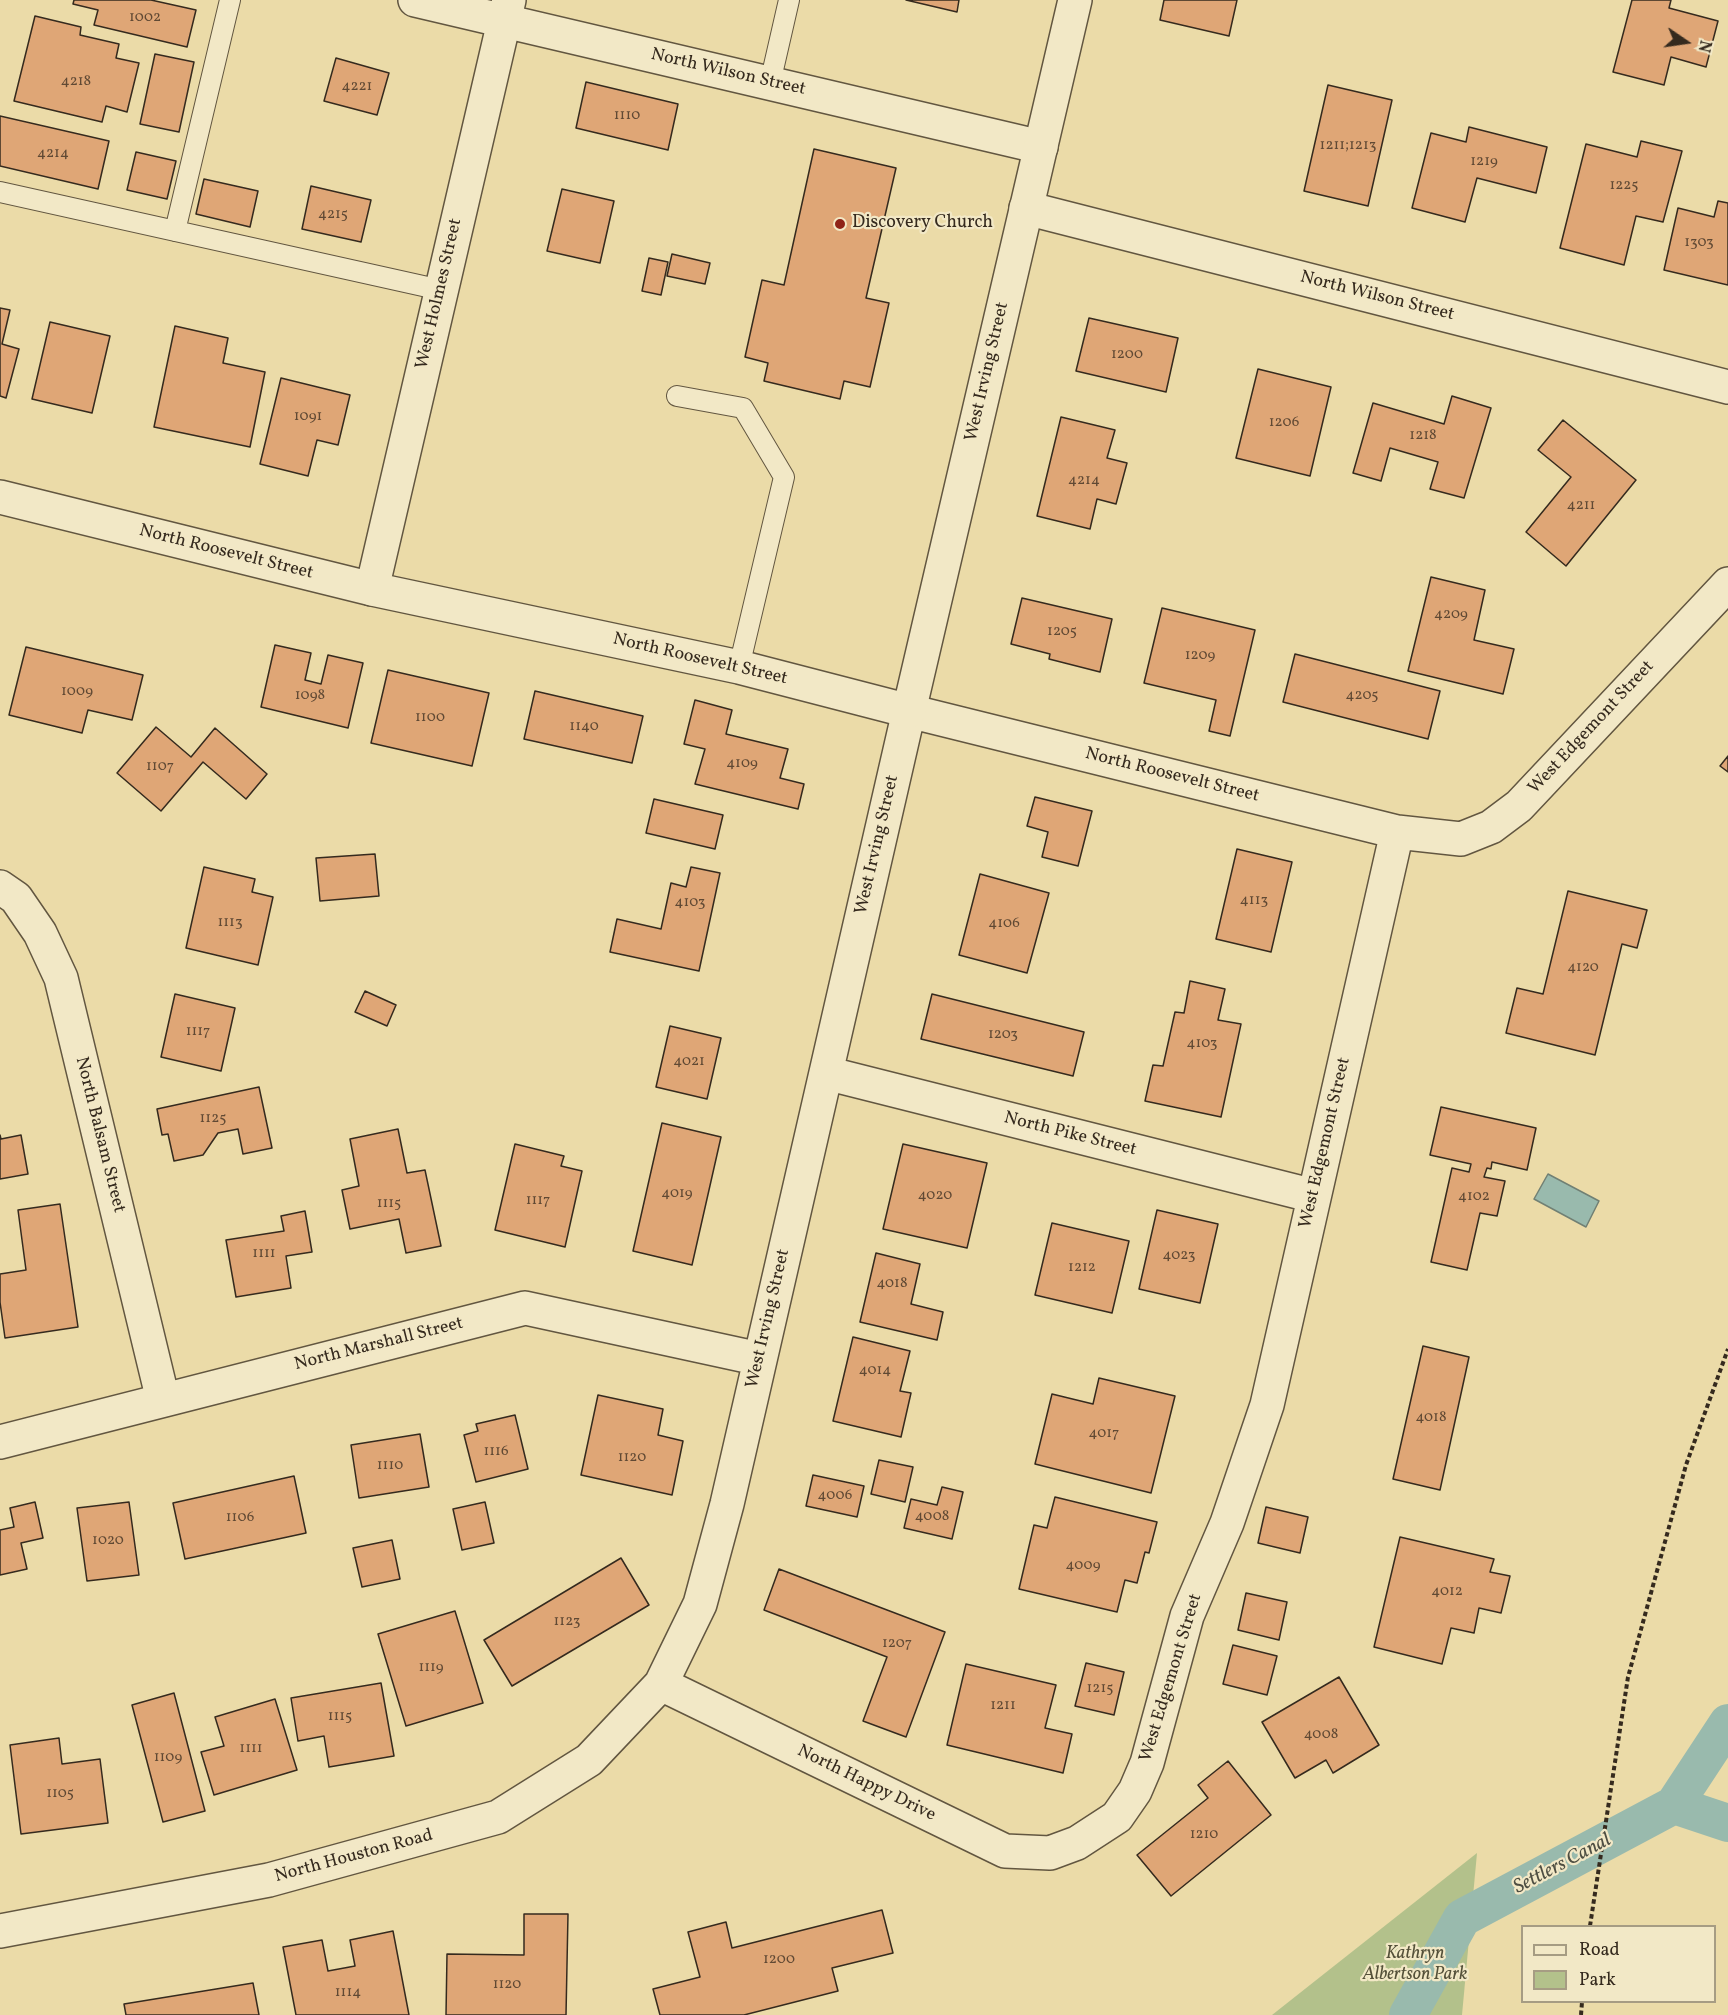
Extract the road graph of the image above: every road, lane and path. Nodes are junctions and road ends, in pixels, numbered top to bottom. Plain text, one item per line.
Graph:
1 (230, 0) edge
2 (415, 0) edge
3 (789, 0) edge
4 (1075, 0) edge
5 (507, 10) edge
6 (770, 83) junction
7 (1041, 147) junction
8 (0, 192) edge
9 (1026, 208) junction
10 (175, 231) junction
11 (441, 290) junction
12 (1728, 387) edge
13 (677, 396) dead end
14 (0, 497) edge
15 (1728, 584) edge
16 (372, 589) junction
17 (739, 668) junction
18 (909, 711) junction
19 (1397, 832) junction
20 (0, 886) edge
21 (826, 1073) junction
22 (1314, 1196) junction
23 (1728, 1349) edge
24 (760, 1359) junction
25 (163, 1400) junction
26 (0, 1442) edge
27 (661, 1684) junction
28 (1077, 1843) joint
29 (1590, 1925) edge
30 (0, 1932) edge

1 - 10 lane
2 - 5 street, North Wilson Street
3 - 6 lane
4 - 7 street, West Irving Street
5 - 6 street, North Wilson Street
5 - 11 street, West Holmes Street
6 - 7 street, North Wilson Street
7 - 9 street, West Irving Street
8 - 10 lane
9 - 12 street, North Wilson Street
9 - 18 street, West Irving Street
10 - 11 lane
11 - 16 street, West Holmes Street
13 - 17 lane
14 - 16 street, North Roosevelt Street
15 - 19 street, West Edgemont Street
16 - 17 street, North Roosevelt Street
17 - 18 street, North Roosevelt Street
18 - 19 street, North Roosevelt Street
18 - 21 street, West Irving Street
19 - 22 street, West Edgemont Street
20 - 25 street, North Balsam Street
21 - 22 street, North Pike Street
21 - 24 street, West Irving Street
22 - 28 street, West Edgemont Street
23 - 29 path
24 - 25 street, North Marshall Street
24 - 27 street, West Irving Street
25 - 26 street, North Marshall Street
27 - 28 street, North Happy Drive
27 - 30 street, North Houston Road

